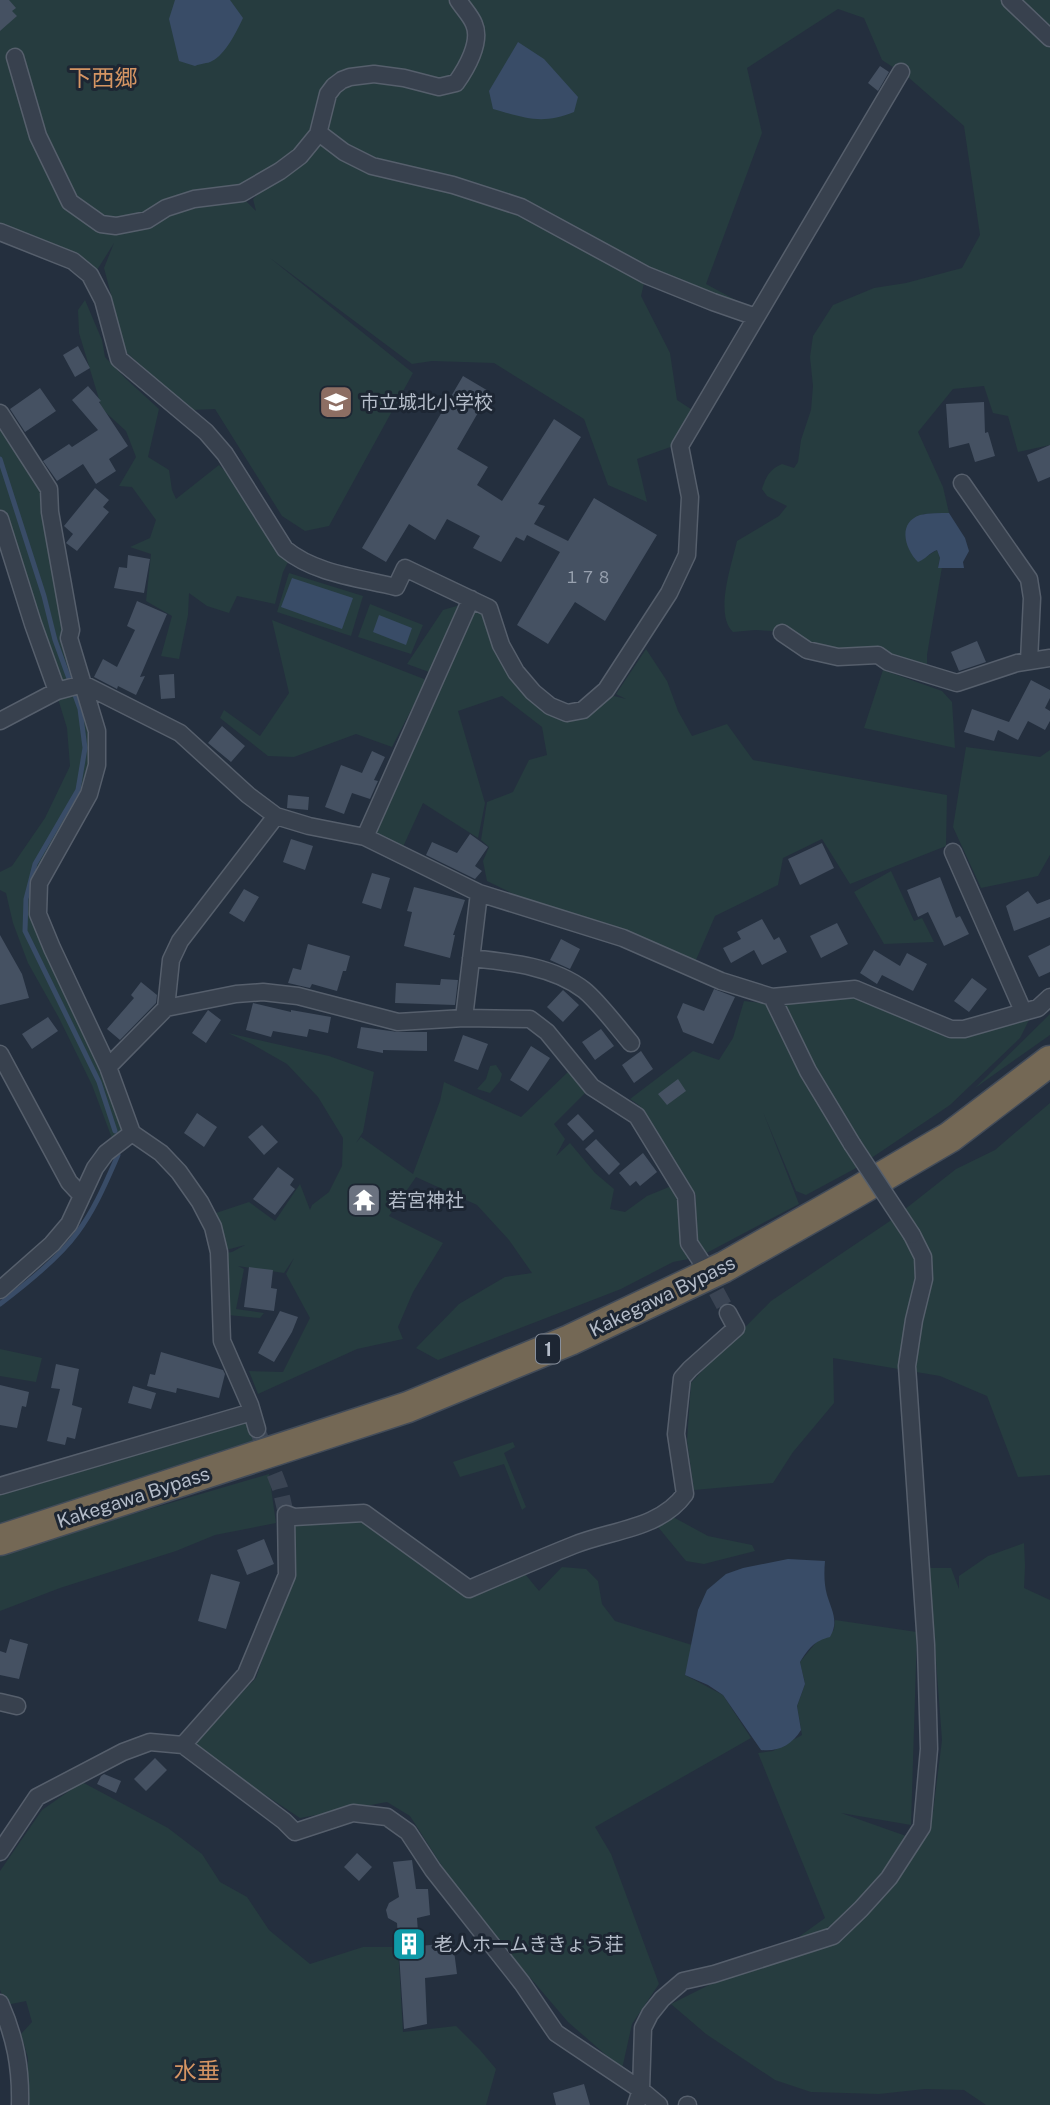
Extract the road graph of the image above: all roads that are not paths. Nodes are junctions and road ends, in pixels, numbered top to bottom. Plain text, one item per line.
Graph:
1 (458, 0) edge
2 (1010, 0) edge
3 (1050, 38) edge
4 (15, 57) dead end
5 (901, 72) dead end
6 (319, 133) junction
7 (0, 232) edge
8 (756, 317) junction
9 (0, 413) edge
10 (962, 483) dead end
11 (0, 519) edge
12 (471, 599) junction
13 (782, 633) dead end
14 (1050, 658) edge
15 (1028, 661) junction
16 (81, 684) junction
17 (57, 691) junction
18 (0, 721) edge
19 (276, 816) junction
20 (365, 837) junction
21 (953, 852) dead end
22 (479, 893) junction
23 (471, 958) junction
24 (772, 997) junction
25 (1050, 998) edge
26 (166, 1008) junction
27 (1023, 1011) junction
28 (464, 1018) junction
29 (631, 1043) dead end
30 (1050, 1061) edge
31 (3, 1065) edge
32 (108, 1067) junction
33 (1050, 1077) edge
34 (132, 1133) junction
35 (950, 1137) junction
36 (82, 1196) junction
37 (701, 1261) tunnel mouth
38 (0, 1290) edge
39 (728, 1313) tunnel mouth
40 (252, 1412) junction
41 (257, 1429) tunnel mouth
42 (0, 1486) edge
43 (0, 1541) edge
44 (0, 1702) edge
45 (17, 1706) dead end
46 (183, 1745) junction
47 (0, 1852) edge
48 (0, 2003) edge
49 (639, 2098) edge
50 (20, 2105) edge
51 (659, 2105) edge

1 - 6 street
2 - 3 street
4 - 6 street
5 - 8 street
6 - 8 street
7 - 12 street
8 - 12 street
9 - 16 street
10 - 15 street
11 - 17 street
12 - 20 street
13 - 15 street
14 - 15 street
16 - 17 street
16 - 19 street
16 - 32 street
17 - 18 street
19 - 20 street
19 - 26 street
20 - 22 street
21 - 27 street
22 - 23 street
22 - 24 street
23 - 28 street
23 - 29 street
24 - 27 street
24 - 49 street, bridge
25 - 27 street
26 - 28 street
26 - 32 street
28 - 37 street
30 - 35 highway, Kakegawa Bypass / 1
31 - 36 street
32 - 34 street
33 - 35 highway
34 - 36 street
34 - 40 street
35 - 43 highway, Kakegawa Bypass / 1
36 - 38 street
39 - 46 street
40 - 41 street
40 - 42 street
44 - 45 street
46 - 47 street
46 - 49 street
48 - 50 street
49 - 51 street

